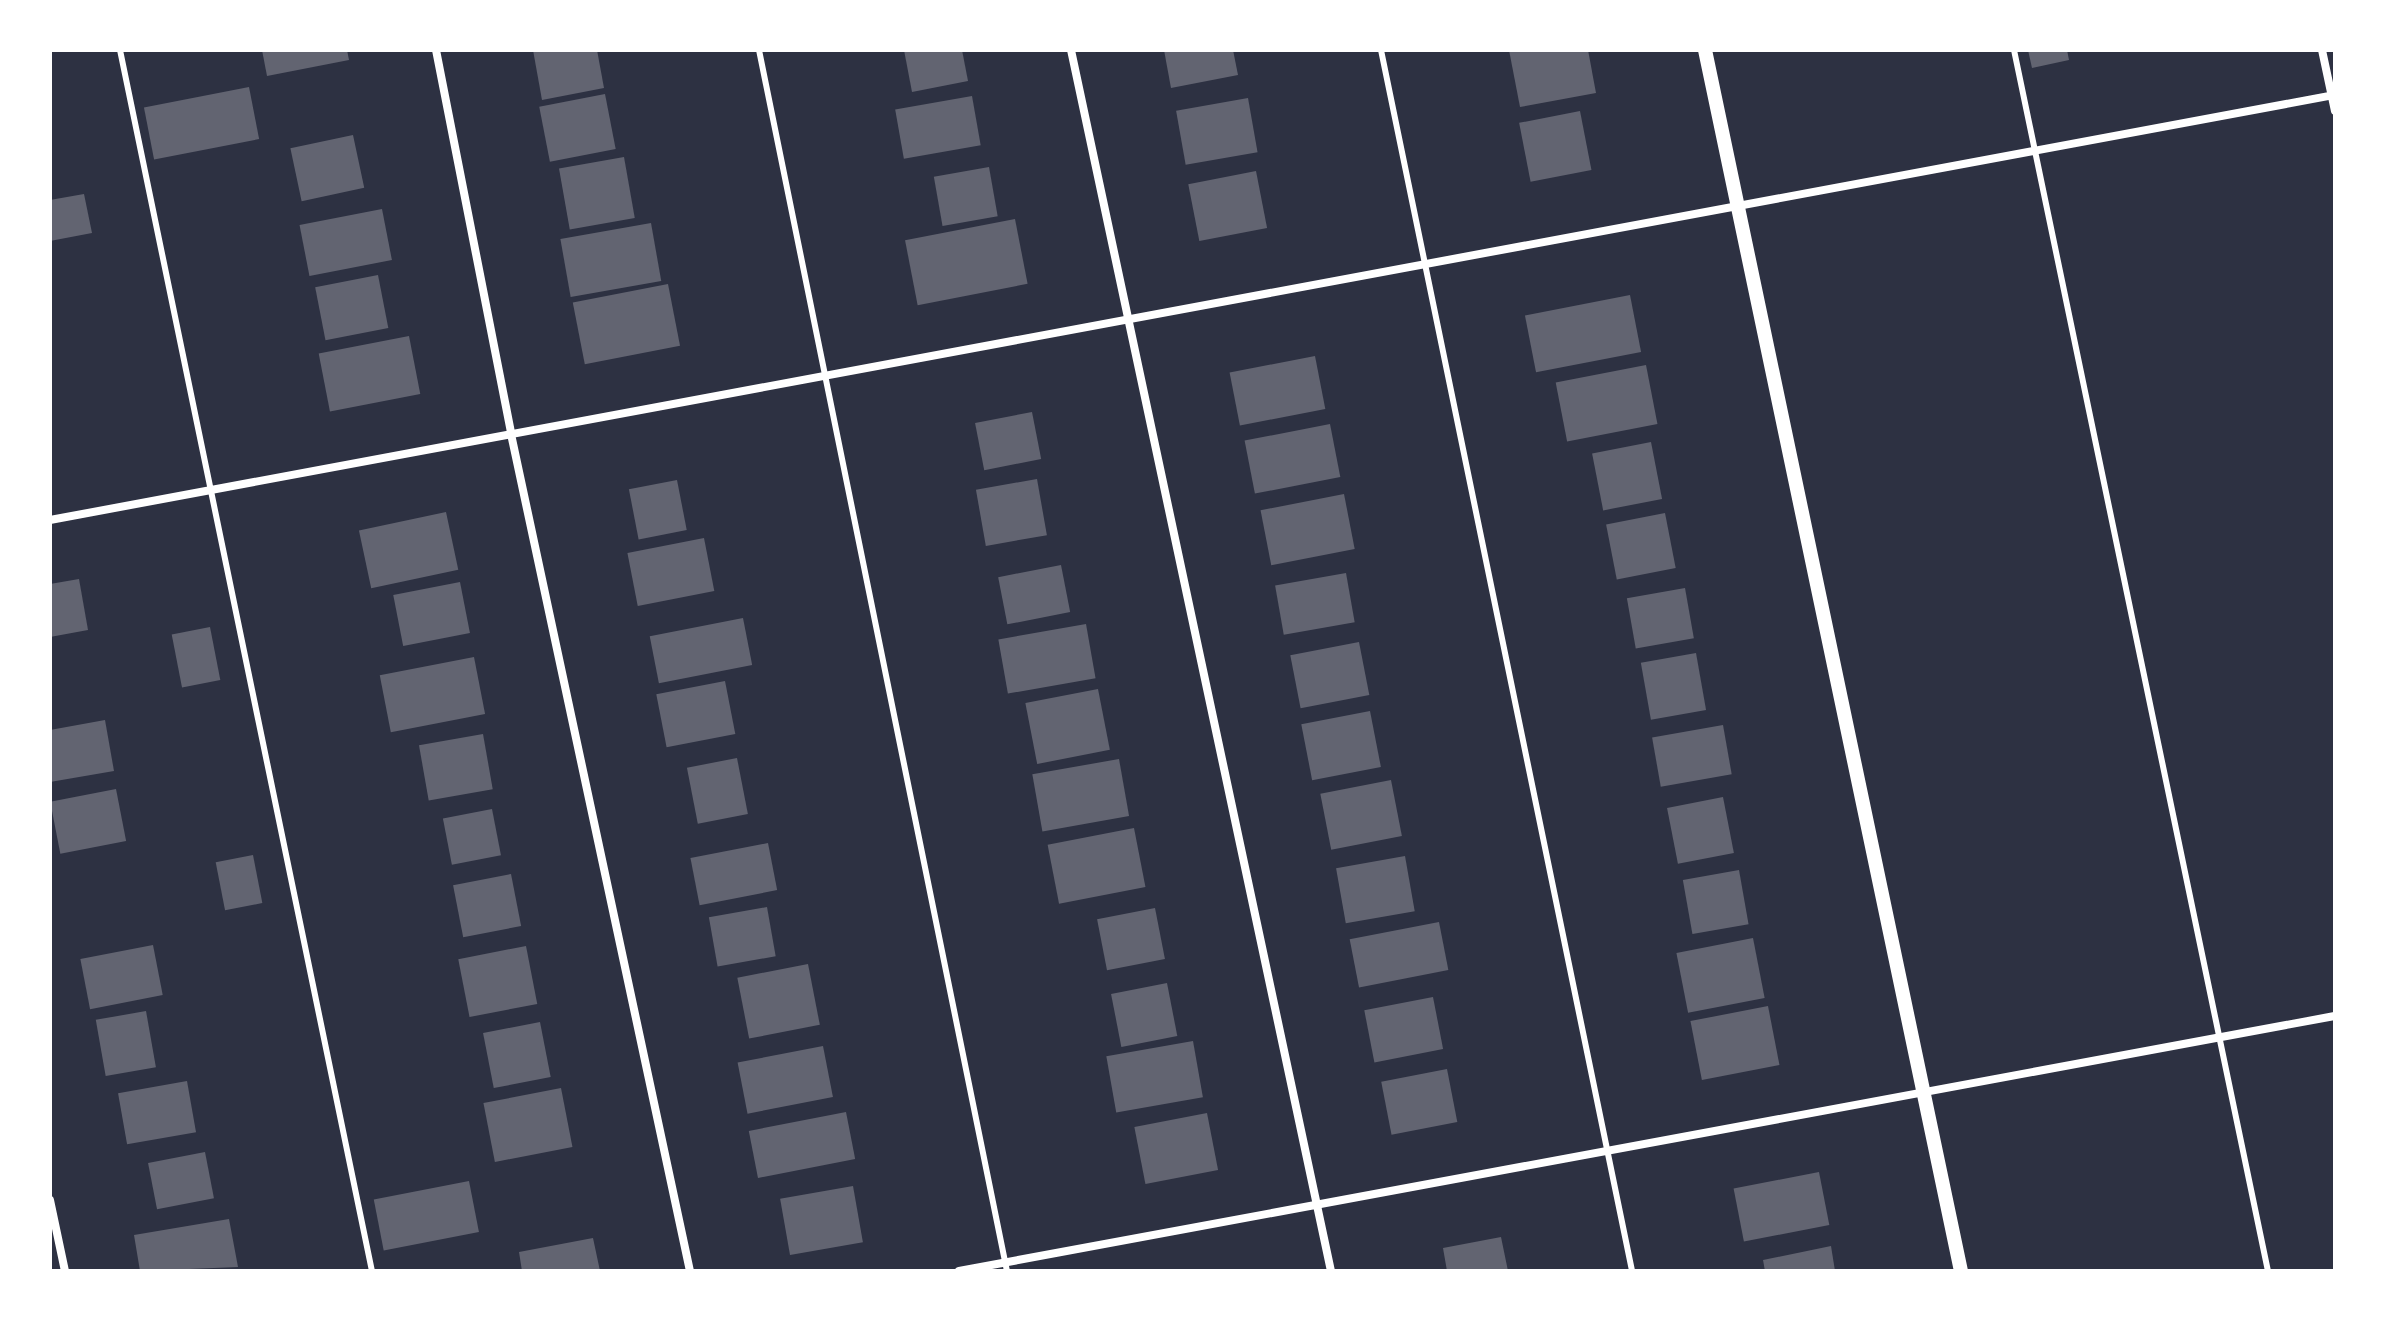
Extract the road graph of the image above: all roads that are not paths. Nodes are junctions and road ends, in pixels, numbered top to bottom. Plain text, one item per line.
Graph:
1 (120, 50) edge
2 (436, 50) edge
3 (759, 50) edge
4 (1071, 50) edge
5 (1381, 50) edge
6 (1705, 50) edge
7 (2014, 50) edge
8 (2322, 50) edge
9 (2334, 96) edge
10 (2335, 111) edge
11 (2033, 151) junction
12 (1737, 205) junction
13 (1426, 261) junction
14 (1127, 319) junction
15 (824, 376) junction
16 (511, 434) junction
17 (211, 490) junction
18 (50, 520) edge
19 (2335, 1016) edge
20 (2219, 1038) junction
21 (1922, 1092) junction
22 (1607, 1152) junction
23 (50, 1200) edge
24 (1318, 1206) junction
25 (1006, 1267) edge
26 (65, 1271) edge
27 (372, 1271) edge
28 (690, 1271) edge
29 (959, 1271) edge
30 (1331, 1271) edge
31 (1632, 1271) edge
32 (1961, 1271) edge
33 (2268, 1271) edge

1 - 17 lane
2 - 16 street
3 - 15 lane
4 - 14 street
5 - 13 lane
6 - 12 street
7 - 11 lane
8 - 9 street
9 - 10 street
9 - 11 street
11 - 12 street
11 - 20 lane
12 - 13 street
12 - 21 street
13 - 14 street
13 - 22 lane
14 - 15 street
14 - 24 street
15 - 16 street
15 - 25 lane
16 - 17 street
16 - 28 street
17 - 18 street
17 - 27 lane
19 - 20 street
20 - 21 street
20 - 33 lane
21 - 22 street
21 - 32 street
22 - 24 street
22 - 31 lane
23 - 26 street
24 - 25 street
24 - 30 street
25 - 29 street

